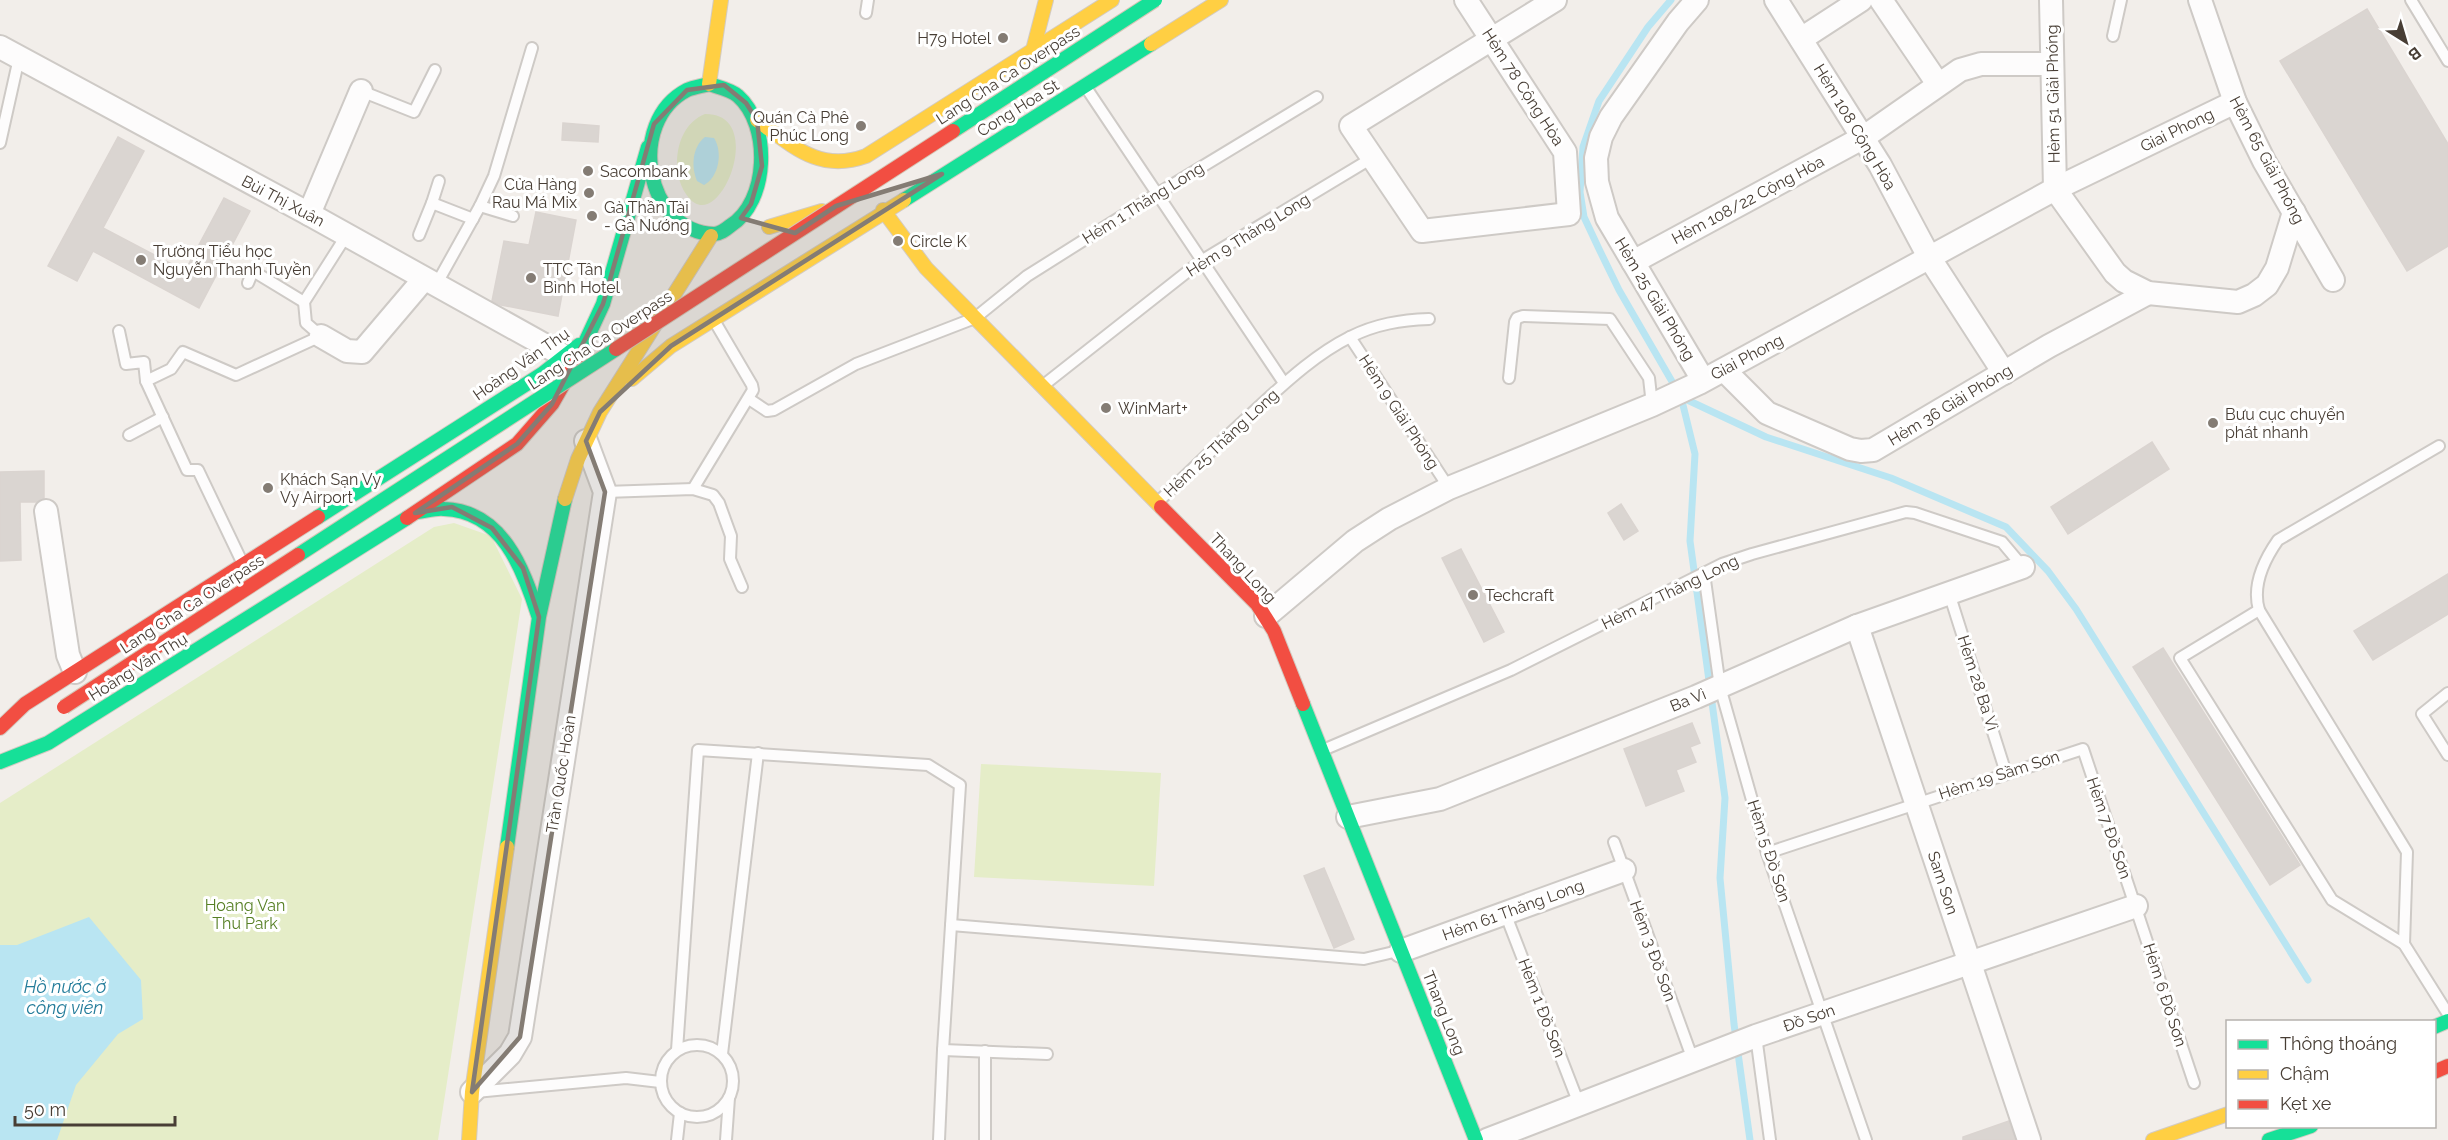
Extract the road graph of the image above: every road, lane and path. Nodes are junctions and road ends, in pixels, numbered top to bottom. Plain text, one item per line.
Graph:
1 (721, 0) edge
2 (868, 0) edge
3 (1046, 0) edge
4 (1112, 0) edge
5 (1155, 0) edge
6 (1221, 0) edge
7 (1466, 0) edge
8 (1555, 0) edge
9 (1696, 0) edge
10 (1776, 0) edge
11 (1861, 0) edge
12 (1881, 0) edge
13 (2051, 0) edge
14 (2121, 0) edge
15 (2200, 0) edge
16 (2411, 0) edge
17 (866, 13) dead end
18 (2113, 36) dead end
19 (1802, 39) junction
20 (1492, 40) junction
21 (532, 48) dead end
22 (1033, 50) junction
23 (10, 53) edge
24 (2448, 61) edge
25 (2052, 64) junction
26 (435, 70) dead end
27 (708, 84) junction
28 (1938, 84) junction
29 (1085, 85) junction
30 (361, 91) joint
31 (1317, 97) dead end
32 (2235, 102) junction
33 (757, 120) junction
34 (1864, 137) junction
35 (0, 143) edge
36 (648, 147) junction
37 (1372, 158) junction
38 (942, 174) junction
39 (439, 181) dead end
40 (2055, 189) junction
41 (1157, 194) junction
42 (432, 203) junction
43 (480, 206) junction
44 (883, 210) junction
45 (2294, 212) junction
46 (309, 214) junction
47 (513, 216) dead end
48 (473, 219) junction
49 (755, 222) junction
50 (419, 235) dead end
51 (346, 236) junction
52 (711, 236) junction
53 (832, 243) junction
54 (1929, 257) junction
55 (1202, 261) junction
56 (1633, 262) junction
57 (2333, 280) dead end
58 (430, 282) junction
59 (248, 283) dead end
60 (2148, 293) junction
61 (304, 302) junction
62 (975, 318) junction
63 (713, 319) junction
64 (1429, 319) dead end
65 (118, 331) dead end
66 (591, 334) junction
67 (321, 336) junction
68 (1350, 337) junction
69 (566, 357) junction
70 (1724, 370) junction
71 (2004, 373) junction
72 (1509, 378) dead end
73 (146, 381) junction
74 (1701, 381) junction
75 (1284, 383) junction
76 (1043, 386) junction
77 (749, 399) junction
78 (1652, 405) junction
79 (600, 412) junction
80 (163, 417) junction
81 (129, 435) dead end
82 (586, 441) junction
83 (2439, 446) dead end
84 (1449, 488) junction
85 (693, 489) junction
86 (605, 492) junction
87 (1158, 502) junction
88 (46, 511) dead end
89 (416, 513) junction
90 (243, 565) junction
91 (2023, 567) joint
92 (1704, 573) junction
93 (742, 587) dead end
94 (1949, 593) junction
95 (2259, 610) junction
96 (1266, 616) junction
97 (539, 617) junction
98 (1857, 626) junction
99 (75, 672) junction
100 (1720, 687) junction
101 (2448, 693) edge
102 (59, 710) dead end
103 (0, 728) edge
104 (2083, 748) joint
105 (1322, 751) junction
106 (758, 753) junction
107 (2448, 755) edge
108 (0, 762) edge
109 (2006, 773) junction
110 (1916, 802) junction
111 (1348, 817) junction
112 (1614, 842) dead end
113 (1767, 853) junction
114 (1624, 870) junction
115 (2136, 906) junction
116 (1505, 913) junction
117 (951, 925) junction
118 (2404, 944) junction
119 (1401, 951) junction
120 (1970, 963) junction
121 (1823, 1013) junction
122 (2448, 1014) edge
123 (1756, 1036) junction
124 (677, 1050) junction
125 (943, 1050) junction
126 (986, 1051) junction
127 (722, 1054) junction
128 (1047, 1054) dead end
129 (1693, 1060) junction
130 (660, 1082) junction
131 (2194, 1083) dead end
132 (472, 1092) junction
133 (729, 1098) junction
134 (1579, 1104) junction
135 (680, 1113) junction
136 (2226, 1115) edge
137 (2305, 1128) edge
138 (469, 1140) edge
139 (677, 1140) edge
140 (726, 1140) edge
141 (939, 1140) edge
142 (985, 1140) edge
143 (1476, 1140) edge
144 (1487, 1140) edge
145 (1770, 1140) edge
146 (1866, 1140) edge
147 (2029, 1140) edge
148 (2153, 1140) edge
149 (2269, 1140) edge

1 - 27 main road
2 - 17 lane
3 - 22 main road
4 - 22 main road
5 - 102 main road, Lang Cha Ca Overpass, bridge
6 - 29 main road, Cong Hoa St
7 - 20 street, Hẻm 78 Cộng Hòa
8 - 20 street
9 - 56 street, Hẻm 25 Giải Phóng
10 - 19 street, Hẻm 108 Cộng Hòa
11 - 19 street
12 - 28 street
13 - 25 street, Hẻm 51 Giải Phóng
14 - 18 lane
15 - 32 street, Hẻm 65 Giải Phóng
16 - 24 lane
19 - 34 street, Hẻm 108 Cộng Hòa
20 - 37 street
20 - 37 street, Hẻm 78 Cộng Hòa
21 - 43 lane
22 - 33 main road
23 - 35 lane
23 - 46 street, Bùi Thị Xuân
25 - 28 street, Hẻm 108/22 Cộng Hòa
25 - 40 street, Hẻm 51 Giải Phóng
26 - 30 lane
27 - 33 main road
27 - 36 main road
28 - 34 street, Hẻm 108/22 Cộng Hòa
29 - 38 main road, Cong Hoa St
29 - 41 lane
30 - 46 street
31 - 41 lane, Hẻm 1 Thăng Long
32 - 40 street, Giai Phong
32 - 45 street, Hẻm 65 Giải Phóng
33 - 49 main road
34 - 54 street, Hẻm 108 Cộng Hòa
34 - 56 street, Hẻm 108/22 Cộng Hòa
36 - 52 main road
36 - 66 main road
37 - 55 lane, Hẻm 9 Thăng Long
38 - 44 main road, Cong Hoa St
38 - 49 main road
39 - 42 lane
40 - 54 street, Giai Phong
40 - 60 street
41 - 55 lane
41 - 62 lane, Hẻm 1 Thăng Long
42 - 48 lane
42 - 50 lane
43 - 47 lane
43 - 48 lane
44 - 53 main road, Cong Hoa St
44 - 62 main road, Thang Long
45 - 57 street, Hẻm 65 Giải Phóng
45 - 60 street
46 - 51 street, Bùi Thị Xuân
48 - 58 lane
49 - 52 main road
49 - 53 main road
51 - 58 street, Bùi Thị Xuân
51 - 61 lane
52 - 79 main road
53 - 63 main road, Cong Hoa St
54 - 70 street, Giai Phong
54 - 71 street, Hẻm 108 Cộng Hòa
55 - 75 lane
55 - 76 lane, Hẻm 9 Thăng Long
56 - 74 street, Hẻm 25 Giải Phóng
58 - 67 street
58 - 69 street, Bùi Thị Xuân
59 - 61 lane
60 - 71 street, Hẻm 36 Giải Phóng
61 - 67 lane
62 - 76 main road, Thang Long
62 - 77 lane, Hẻm 1 Thăng Long
63 - 77 lane
63 - 79 main road, Cong Hoa St
64 - 68 lane, Hẻm 25 Thăng Long
65 - 73 lane
66 - 69 main road, Hoàng Văn Thụ
66 - 89 main road, Hoàng Văn Thụ
67 - 73 lane
68 - 75 lane, Hẻm 25 Thăng Long
68 - 84 lane, Hẻm 9 Giải Phóng
69 - 90 main road, Hoàng Văn Thụ
70 - 71 street, Hẻm 36 Giải Phóng
70 - 74 street, Giai Phong
72 - 78 lane
73 - 80 lane
74 - 78 street, Giai Phong
75 - 87 lane, Hẻm 25 Thăng Long
76 - 87 main road, Thang Long
77 - 85 lane
78 - 84 street, Giai Phong
79 - 82 main road
80 - 81 lane
80 - 90 lane
82 - 86 street, Trần Quốc Hoàn
82 - 97 main road
83 - 95 lane
84 - 96 street, Giai Phong
85 - 86 lane
85 - 93 lane
86 - 132 street, Trần Quốc Hoàn
87 - 96 main road, Thang Long
88 - 99 street
89 - 97 main road
89 - 108 main road, Hoàng Văn Thụ
90 - 99 main road, Hoàng Văn Thụ
91 - 92 lane, Hẻm 47 Thăng Long
91 - 94 street, Ba Vì
92 - 100 lane, Hẻm 5 Đồ Sơn
92 - 105 lane, Hẻm 47 Thăng Long
94 - 98 street, Ba Vì
94 - 109 lane, Hẻm 28 Ba Vì
95 - 118 lane
95 - 118 lane
96 - 105 main road, Thang Long
97 - 132 main road
98 - 100 street, Ba Vì
98 - 110 street, Sam Son
99 - 103 main road, Hoàng Văn Thụ
100 - 111 street, Ba Vì
100 - 113 lane, Hẻm 5 Đồ Sơn
101 - 107 lane
104 - 109 lane, Hẻm 19 Sầm Sơn
104 - 115 lane, Hẻm 7 Đồ Sơn
105 - 111 main road, Thang Long
106 - 117 lane
106 - 124 lane
106 - 127 lane
109 - 110 lane, Hẻm 19 Sầm Sơn
110 - 113 lane, Hẻm 19 Sầm Sơn
110 - 120 street, Sam Son
111 - 119 main road, Thang Long
112 - 114 lane, Hẻm 3 Đồ Sơn
113 - 121 lane, Hẻm 5 Đồ Sơn
114 - 116 street, Hẻm 61 Thăng Long
114 - 129 lane, Hẻm 3 Đồ Sơn
115 - 120 street, Đồ Sơn
115 - 131 lane, Hẻm 6 Đồ Sơn
116 - 119 street, Hẻm 61 Thăng Long
116 - 134 lane, Hẻm 1 Đồ Sơn
117 - 119 lane
117 - 125 lane
118 - 122 lane
119 - 143 main road, Thang Long
120 - 121 street, Đồ Sơn
120 - 147 street, Sam Son
121 - 123 street, Đồ Sơn
121 - 146 lane, Hẻm 5 Đồ Sơn
123 - 129 street, Đồ Sơn
123 - 145 lane
124 - 127 lane
124 - 130 lane
125 - 126 lane
125 - 141 lane
126 - 128 lane
126 - 142 lane
127 - 133 lane
129 - 134 street, Đồ Sơn
130 - 132 lane
130 - 135 lane
132 - 138 main road
133 - 135 lane
133 - 140 lane
134 - 144 street, Đồ Sơn
135 - 139 lane
136 - 148 main road
137 - 149 main road

